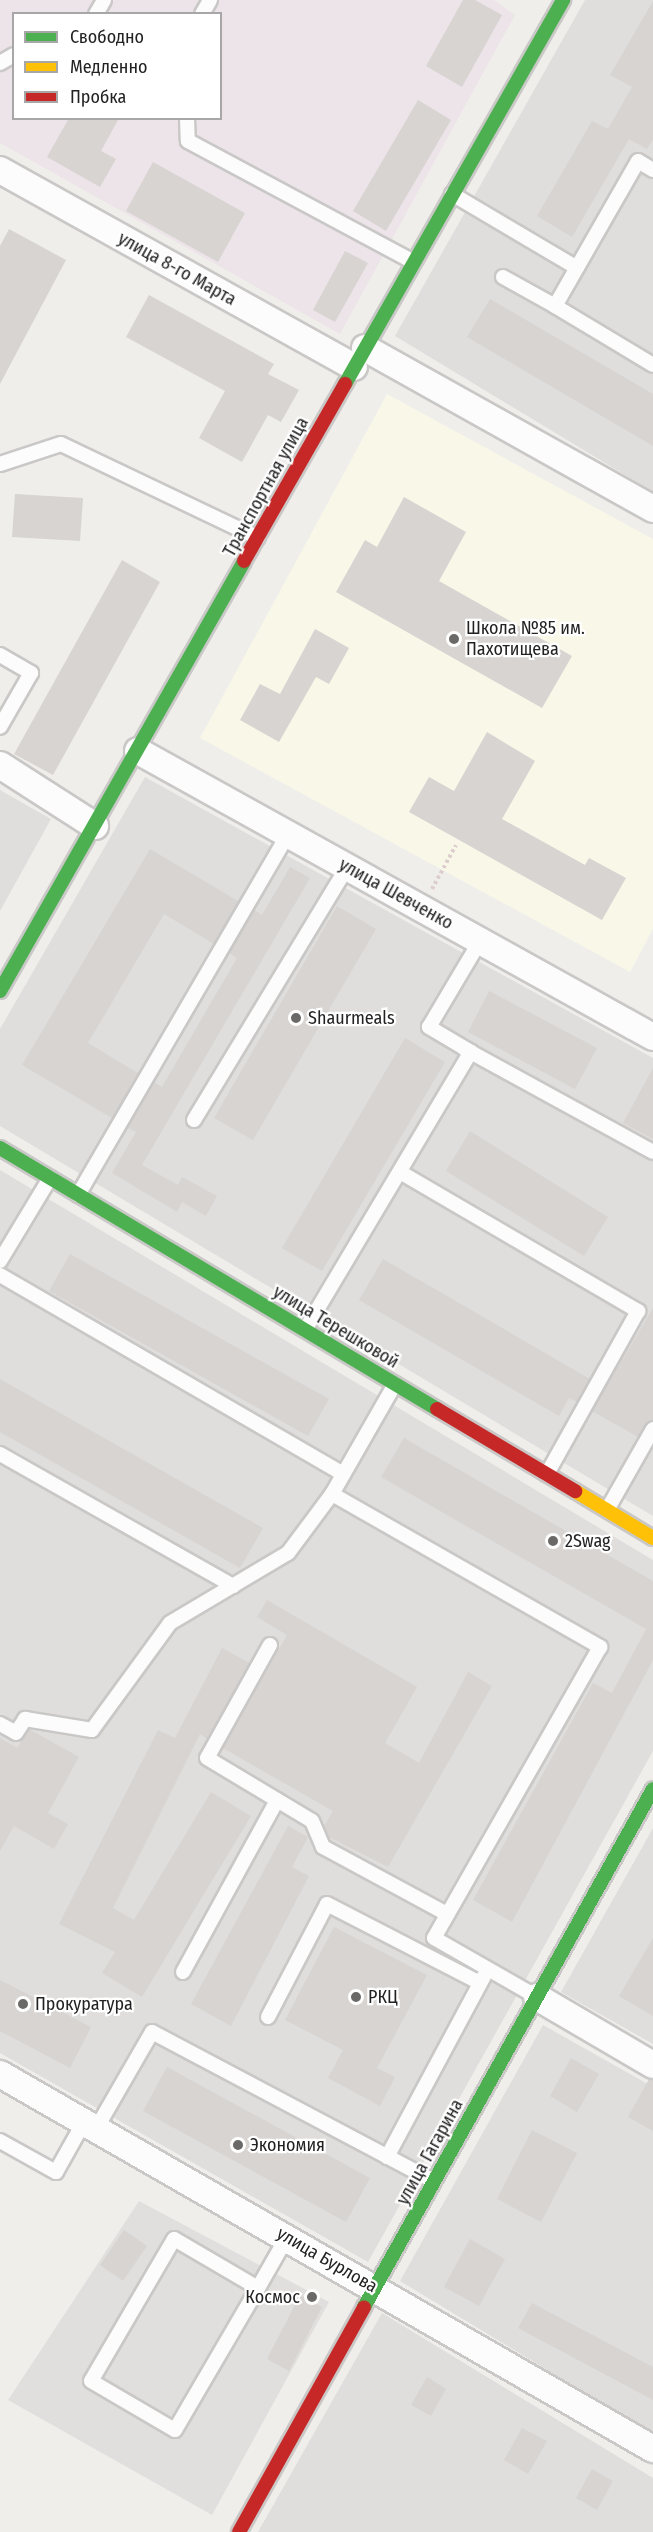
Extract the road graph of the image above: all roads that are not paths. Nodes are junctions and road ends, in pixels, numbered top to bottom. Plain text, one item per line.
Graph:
1 (563, 0) edge
2 (187, 120) edge
3 (0, 170) edge
4 (653, 170) edge
5 (452, 194) junction
6 (414, 262) junction
7 (577, 268) junction
8 (503, 277) dead end
9 (555, 306) junction
10 (359, 358) junction
11 (653, 365) edge
12 (0, 464) edge
13 (653, 509) edge
14 (258, 538) junction
15 (0, 656) edge
16 (0, 727) edge
17 (138, 751) junction
18 (0, 765) edge
19 (95, 826) junction
20 (288, 834) junction
21 (346, 867) junction
22 (480, 941) junction
23 (0, 991) edge
24 (653, 1037) edge
25 (465, 1049) junction
26 (194, 1120) dead end
27 (0, 1148) edge
28 (653, 1152) edge
29 (400, 1172) junction
30 (50, 1178) junction
31 (78, 1195) junction
32 (0, 1261) edge
33 (0, 1275) edge
34 (305, 1330) junction
35 (395, 1384) junction
36 (653, 1429) edge
37 (0, 1454) edge
38 (343, 1474) junction
39 (547, 1474) junction
40 (332, 1494) junction
41 (607, 1510) junction
42 (653, 1538) edge
43 (233, 1586) junction
44 (270, 1645) dead end
45 (0, 1724) edge
46 (653, 1789) edge
47 (277, 1800) junction
48 (447, 1914) junction
49 (488, 1969) junction
50 (183, 1972) dead end
51 (480, 1983) junction
52 (537, 1997) junction
53 (267, 2017) dead end
54 (653, 2066) edge
55 (0, 2074) edge
56 (90, 2125) junction
57 (0, 2141) edge
58 (387, 2157) junction
59 (434, 2181) junction
60 (287, 2237) junction
61 (375, 2287) junction
62 (258, 2288) junction
63 (653, 2449) edge
64 (239, 2532) edge

1 - 5 street, Транспортная улица
2 - 6 lane
3 - 10 street, улица 8-го Марта
4 - 7 lane
5 - 6 street, Транспортная улица
5 - 7 lane
6 - 10 street, Транспортная улица
7 - 9 lane
8 - 9 lane
9 - 11 lane
10 - 13 street, улица 8-го Марта
10 - 14 street, Транспортная улица
12 - 14 lane
14 - 17 street, Транспортная улица
15 - 16 lane
17 - 19 street, Транспортная улица
17 - 20 street, улица Шевченко
18 - 19 street
19 - 23 street, Транспортная улица
20 - 21 street, улица Шевченко
20 - 31 lane
21 - 22 street, улица Шевченко
21 - 26 lane
22 - 24 street, улица Шевченко
22 - 25 lane
25 - 28 lane
25 - 29 lane
27 - 30 street, улица Терешковой
29 - 34 lane
29 - 39 lane
30 - 31 street, улица Терешковой
30 - 32 lane
31 - 34 street, улица Терешковой
33 - 38 lane
34 - 35 street, улица Терешковой
35 - 38 lane
35 - 39 street, улица Терешковой
36 - 41 lane
37 - 43 lane
38 - 40 lane
39 - 41 street, улица Терешковой
40 - 43 lane
40 - 48 lane
41 - 42 street, улица Терешковой
43 - 45 lane
44 - 47 lane
46 - 52 street, улица Гагарина
47 - 48 lane
47 - 50 lane
48 - 49 lane
49 - 51 lane
49 - 52 lane
51 - 53 lane
51 - 58 lane
52 - 54 street
52 - 59 street, улица Гагарина
55 - 56 street, улица Бурлова
56 - 57 lane
56 - 58 lane
56 - 60 street, улица Бурлова
58 - 59 lane
59 - 61 street, улица Гагарина
60 - 61 street, улица Бурлова
60 - 62 lane
61 - 63 street, улица Бурлова
61 - 64 street, улица Гагарина
62 - 62 lane

